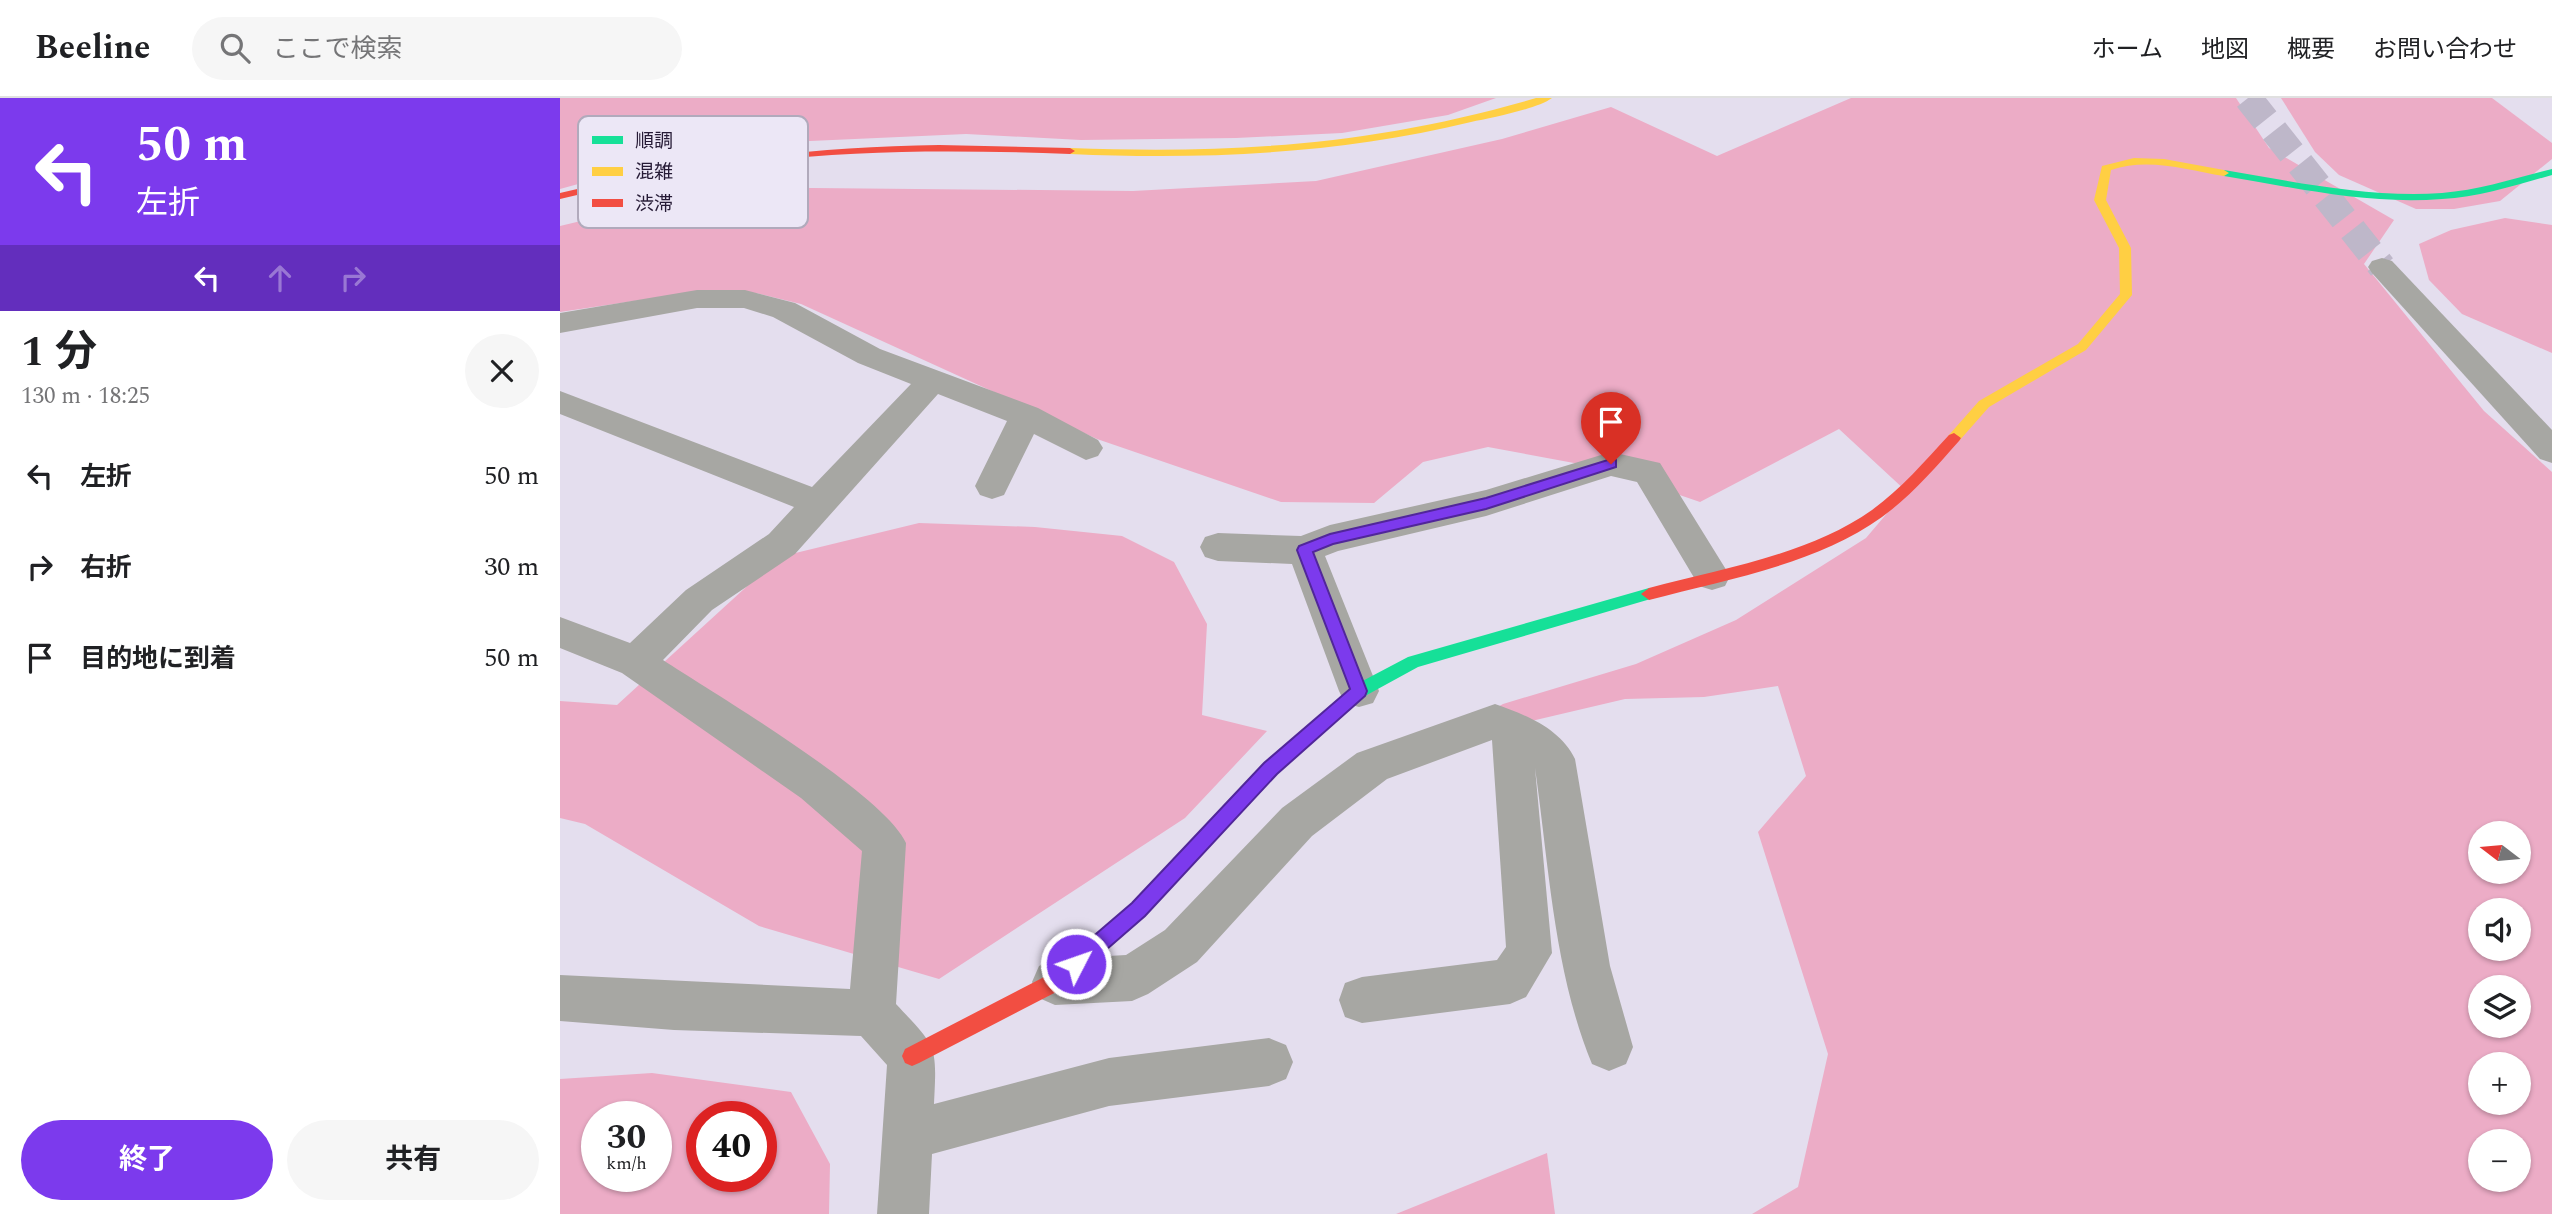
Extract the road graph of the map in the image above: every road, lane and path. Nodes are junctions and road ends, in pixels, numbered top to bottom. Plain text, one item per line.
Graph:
1 (1548, 98) edge
2 (808, 153) edge
3 (2552, 172) edge
4 (578, 192) edge
5 (560, 196) edge
6 (2382, 267) tunnel mouth
7 (560, 323) edge
8 (933, 380) junction
9 (560, 402) edge
10 (1026, 416) junction
11 (1086, 447) dead end
12 (2552, 451) edge
13 (992, 486) dead end
14 (818, 503) junction
15 (1218, 547) dead end
16 (1305, 550) junction
17 (1712, 576) junction
18 (560, 632) edge
19 (636, 662) junction
20 (1359, 691) junction
21 (1511, 728) junction
22 (1055, 982) junction
23 (560, 998) edge
24 (1362, 1000) dead end
25 (872, 1013) junction
26 (1609, 1047) dead end
27 (912, 1056) junction
28 (1269, 1062) dead end
29 (907, 1136) junction
30 (903, 1214) edge

1 - 2 street
3 - 17 street
4 - 5 street
6 - 12 street
7 - 8 street
8 - 10 street
8 - 14 street
9 - 14 street
10 - 11 street
10 - 13 street
14 - 19 street
15 - 16 street
16 - 17 street
16 - 20 street
17 - 20 street
18 - 19 street
19 - 25 street
20 - 22 street
21 - 22 street
21 - 24 street
21 - 26 street
22 - 27 street
23 - 25 street
25 - 27 street
27 - 29 street
28 - 29 street
29 - 30 street

